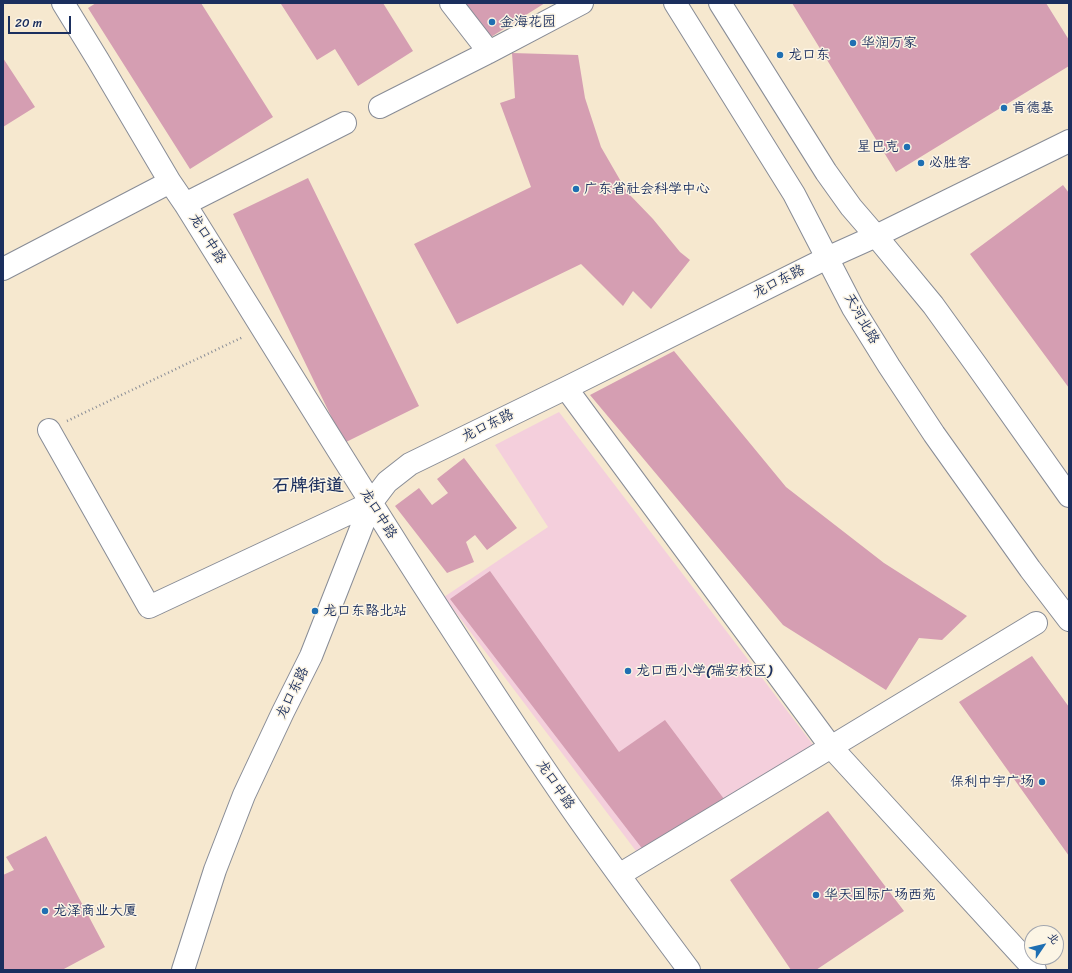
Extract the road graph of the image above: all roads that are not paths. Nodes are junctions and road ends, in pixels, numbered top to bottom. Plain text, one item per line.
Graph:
1 (63, 3) edge
2 (451, 3) edge
3 (582, 3) edge
4 (675, 3) edge
5 (720, 3) edge
6 (489, 52) junction
7 (380, 107) dead end
8 (345, 123) dead end
9 (1069, 141) edge
10 (170, 182) junction
11 (185, 204) junction
12 (876, 236) junction
13 (827, 258) junction
14 (3, 269) edge
15 (566, 388) junction
16 (49, 430) road end
17 (1069, 496) edge
18 (371, 503) junction
19 (1069, 620) edge
20 (1036, 623) dead end
21 (832, 747) junction
22 (619, 875) junction
23 (183, 970) edge
24 (689, 970) edge
25 (1035, 970) edge

1 - 10 street, 龙口中路
2 - 6 street
3 - 6 street
4 - 13 street, 天河北路
5 - 12 street
6 - 7 street
8 - 11 street
9 - 12 street, 龙口东路
10 - 11 street, 龙口中路
10 - 14 street
11 - 18 street, 龙口中路
12 - 13 street, 龙口东路
12 - 17 street
13 - 15 street, 龙口东路
13 - 19 street, 天河北路
15 - 18 street, 龙口东路
15 - 21 street
16 - 18 street
18 - 22 street, 龙口中路
18 - 23 street, 龙口东路
20 - 21 street
21 - 22 street
21 - 25 street
22 - 24 street, 龙口中路

